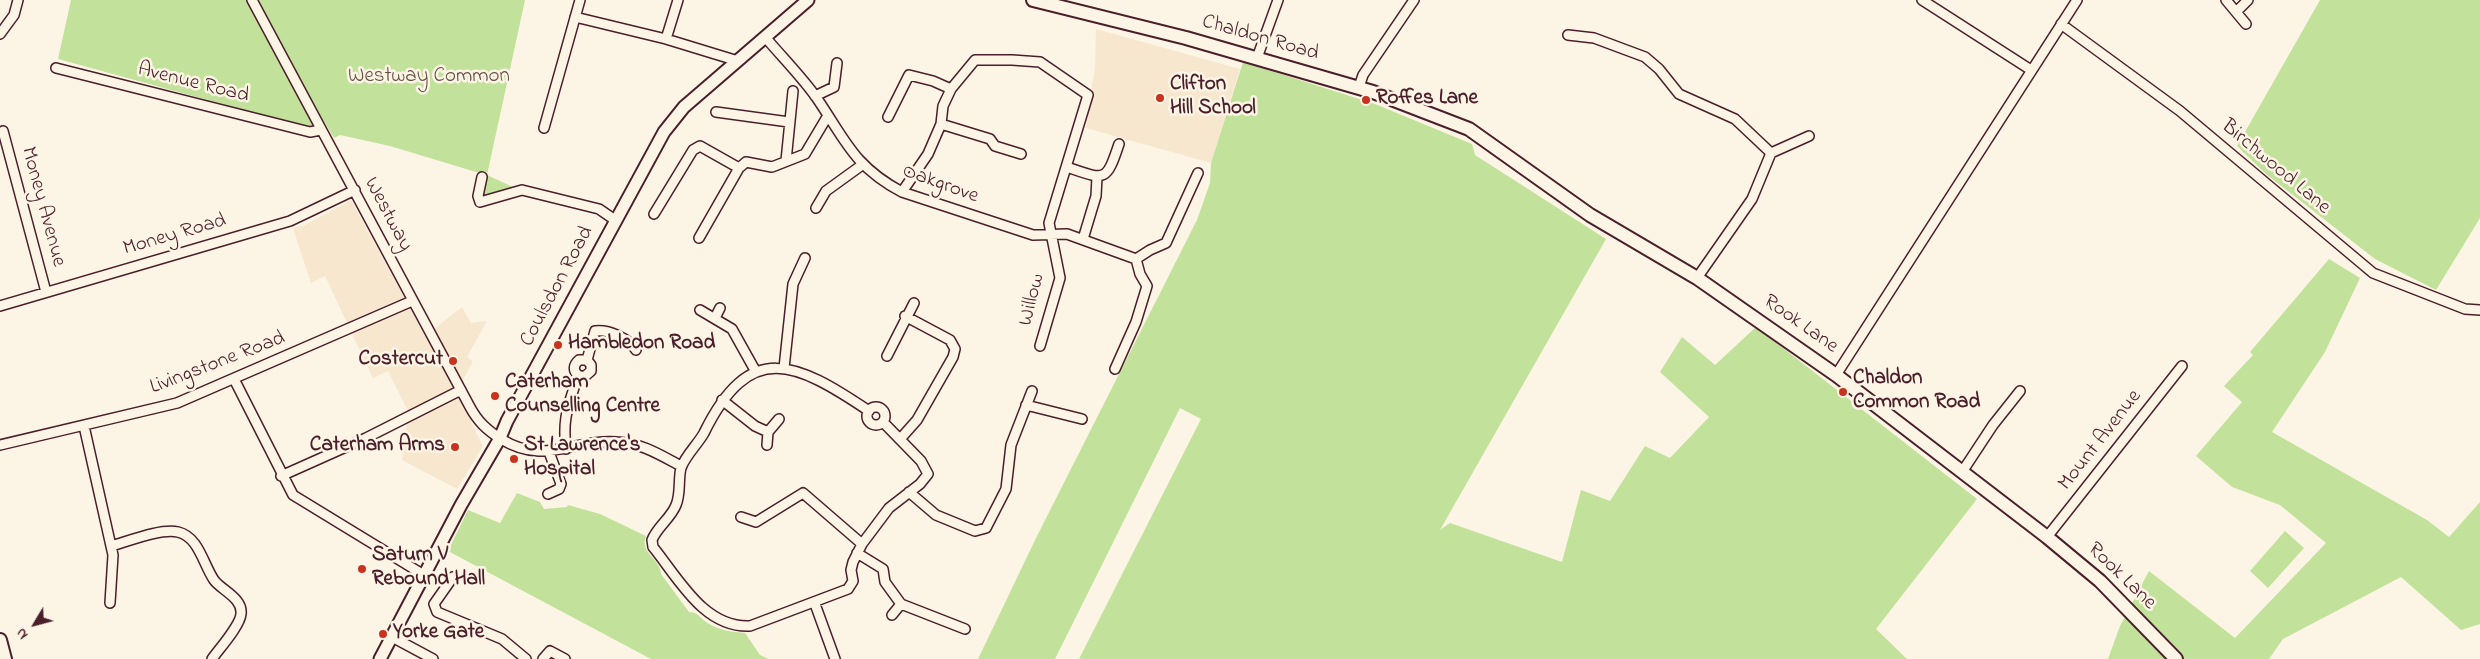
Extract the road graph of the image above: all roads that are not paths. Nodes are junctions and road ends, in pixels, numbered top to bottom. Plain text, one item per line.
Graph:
1 (18, 0) edge
2 (252, 0) edge
3 (580, 0) edge
4 (678, 0) edge
5 (808, 0) edge
6 (1033, 0) edge
7 (1278, 0) edge
8 (1414, 0) edge
9 (1922, 0) edge
10 (2077, 0) edge
11 (2226, 0) edge
12 (2248, 0) edge
13 (1059, 3) edge
14 (2236, 12) junction
15 (575, 17) junction
16 (2061, 24) junction
17 (2246, 24) dead end
18 (0, 34) edge
19 (1568, 35) dead end
20 (766, 38) junction
21 (666, 39) junction
22 (1257, 58) junction
23 (738, 61) junction
24 (837, 64) dead end
25 (56, 68) dead end
26 (2031, 70) junction
27 (1359, 88) junction
28 (951, 90) junction
29 (793, 91) dead end
30 (816, 96) junction
31 (716, 112) dead end
32 (827, 117) junction
33 (888, 117) dead end
34 (789, 122) junction
35 (941, 124) junction
36 (544, 128) dead end
37 (322, 130) junction
38 (3, 131) dead end
39 (1809, 136) dead end
40 (1119, 144) dead end
41 (1021, 154) dead end
42 (1771, 154) junction
43 (786, 161) junction
44 (862, 165) junction
45 (1067, 167) junction
46 (739, 168) junction
47 (1198, 173) dead end
48 (1097, 177) junction
49 (482, 178) dead end
50 (355, 190) junction
51 (902, 192) junction
52 (816, 208) dead end
53 (654, 214) dead end
54 (615, 220) junction
55 (1051, 233) junction
56 (699, 238) dead end
57 (1083, 239) junction
58 (805, 258) dead end
59 (1136, 259) junction
60 (1698, 278) junction
61 (46, 292) junction
62 (412, 301) junction
63 (914, 303) dead end
64 (0, 306) edge
65 (720, 308) dead end
66 (700, 310) dead end
67 (2480, 310) edge
68 (906, 316) junction
69 (715, 318) junction
70 (1040, 346) dead end
71 (636, 350) dead end
72 (887, 356) dead end
73 (2182, 366) dead end
74 (784, 368) junction
75 (1115, 369) dead end
76 (756, 372) junction
77 (1836, 375) junction
78 (234, 379) junction
79 (461, 390) junction
80 (1032, 391) dead end
81 (2020, 391) dead end
82 (722, 400) junction
83 (1026, 405) junction
84 (778, 419) dead end
85 (1082, 419) dead end
86 (84, 426) junction
87 (768, 432) junction
88 (500, 438) junction
89 (901, 438) junction
90 (0, 445) edge
91 (767, 445) dead end
92 (566, 448) junction
93 (549, 452) junction
94 (682, 466) junction
95 (1962, 472) junction
96 (281, 476) junction
97 (909, 492) junction
98 (548, 494) dead end
99 (741, 517) dead end
100 (2047, 537) junction
101 (111, 546) junction
102 (860, 549) junction
103 (424, 575) junction
104 (453, 577) dead end
105 (110, 603) dead end
106 (815, 604) junction
107 (901, 604) junction
108 (892, 615) dead end
109 (965, 629) dead end
110 (392, 637) junction
111 (212, 659) edge
112 (380, 659) edge
113 (433, 659) edge
114 (526, 659) edge
115 (543, 659) edge
116 (565, 659) edge
117 (836, 659) edge
118 (2176, 659) edge

1 - 18 street
2 - 37 street, Westway
3 - 15 street
4 - 21 street
5 - 20 street, Coulsdon Road
6 - 13 main road, Chaldon Road
7 - 22 street
8 - 27 street
9 - 26 street
10 - 16 street
11 - 14 street
12 - 14 street
13 - 22 main road, Chaldon Road
14 - 17 street
15 - 21 street
15 - 36 street
16 - 26 street
16 - 67 street, Birchwood Lane
19 - 42 street
20 - 23 street, Coulsdon Road
20 - 30 street, Oakgrove
21 - 23 street
22 - 27 main road, Chaldon Road
23 - 54 street, Coulsdon Road
24 - 30 street
25 - 37 street, Avenue Road
26 - 77 street
27 - 60 main road, Rook Lane
28 - 33 street
28 - 35 street
28 - 45 street, Willow
29 - 34 street
30 - 32 street, Oakgrove
31 - 34 street
32 - 43 street
32 - 44 street, Oakgrove
34 - 43 street
35 - 41 street
35 - 51 street
37 - 50 street, Westway
38 - 61 street, Money Avenue
39 - 42 street
40 - 48 street
42 - 60 street
43 - 46 street
44 - 51 street, Oakgrove
44 - 52 street
45 - 48 street
45 - 55 street, Willow
46 - 53 street
46 - 56 street
47 - 59 street
48 - 57 street
49 - 54 street
50 - 61 street, Money Road
50 - 62 street, Westway
51 - 55 street, Oakgrove
54 - 88 street, Coulsdon Road
55 - 57 street, Oakgrove
55 - 70 street, Willow
57 - 59 street, Oakgrove
58 - 74 street
59 - 75 street
60 - 77 main road, Rook Lane
61 - 64 street, Money Road
62 - 78 street, Livingstone Road
62 - 79 street, Westway
63 - 68 street
65 - 69 street
66 - 69 street
68 - 72 street
68 - 89 street
69 - 76 street
71 - 92 street
73 - 100 street, Mount Avenue
74 - 76 street
74 - 89 street
76 - 82 street
77 - 95 main road, Rook Lane
78 - 86 street, Livingstone Road
78 - 96 street
79 - 88 street, Westway
79 - 96 street
80 - 83 street
81 - 95 street
82 - 87 street
82 - 94 street
83 - 85 street
83 - 97 street
84 - 87 street
86 - 90 street, Livingstone Road
86 - 101 street
87 - 91 street
88 - 93 street
88 - 103 street, Coulsdon Road
89 - 97 street
92 - 93 street
92 - 94 street
93 - 98 street
94 - 106 street
95 - 100 main road, Rook Lane
96 - 103 street
97 - 102 street
99 - 102 street
100 - 118 main road, Rook Lane
101 - 105 street
101 - 111 street
102 - 106 street
102 - 107 street
103 - 110 street, Coulsdon Road
104 - 114 street
106 - 117 street
107 - 108 street
107 - 109 street
110 - 112 street, Coulsdon Road
110 - 113 street
115 - 116 street

